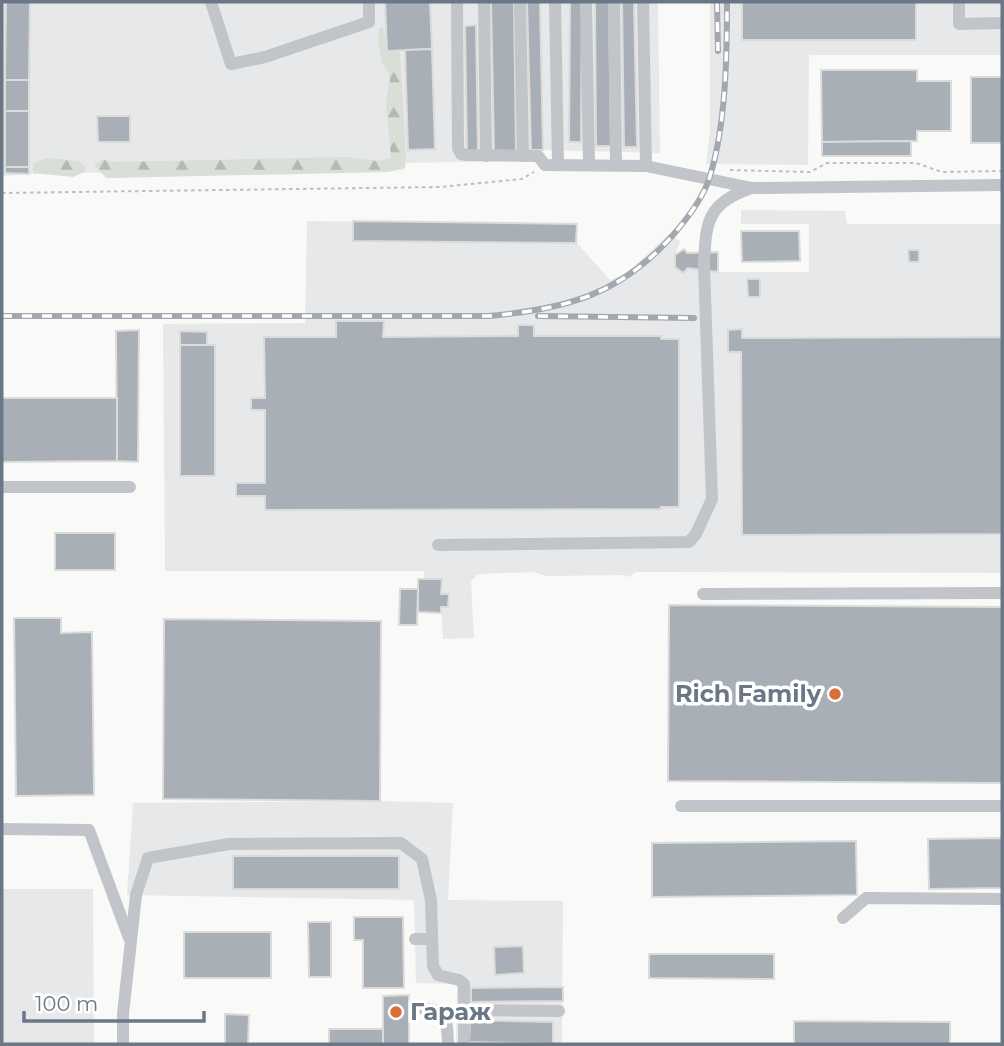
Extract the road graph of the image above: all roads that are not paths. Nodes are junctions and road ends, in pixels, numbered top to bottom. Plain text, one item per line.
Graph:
1 (211, 2) edge
2 (369, 2) edge
3 (457, 2) edge
4 (484, 2) edge
5 (520, 2) edge
6 (555, 2) edge
7 (586, 2) edge
8 (614, 2) edge
9 (643, 2) edge
10 (959, 2) edge
11 (1002, 23) edge
12 (486, 156) junction
13 (523, 156) junction
14 (616, 164) junction
15 (551, 165) junction
16 (589, 165) junction
17 (646, 166) junction
18 (1002, 186) edge
19 (752, 188) junction
20 (2, 487) edge
21 (130, 487) dead end
22 (438, 545) dead end
23 (1002, 593) edge
24 (703, 594) dead end
25 (681, 806) dead end
26 (1002, 806) edge
27 (2, 829) edge
28 (1002, 900) edge
29 (844, 918) dead end
30 (415, 939) dead end
31 (432, 939) junction
32 (130, 941) junction
33 (417, 1008) dead end
34 (464, 1010) junction
35 (559, 1011) dead end
36 (123, 1044) edge
37 (448, 1044) edge
38 (464, 1044) edge

1 - 2 lane
3 - 12 lane
4 - 12 lane
5 - 13 lane
6 - 15 lane
7 - 16 lane
8 - 14 lane
9 - 17 lane
10 - 11 lane
12 - 13 lane
13 - 15 lane
14 - 16 lane
14 - 17 lane
15 - 16 lane
17 - 19 lane
18 - 19 lane
19 - 22 lane
20 - 21 lane
23 - 24 lane
25 - 26 lane
27 - 32 lane
28 - 29 lane
30 - 31 lane
31 - 32 lane
31 - 34 lane
32 - 36 lane
33 - 37 lane
34 - 35 lane
34 - 38 lane

